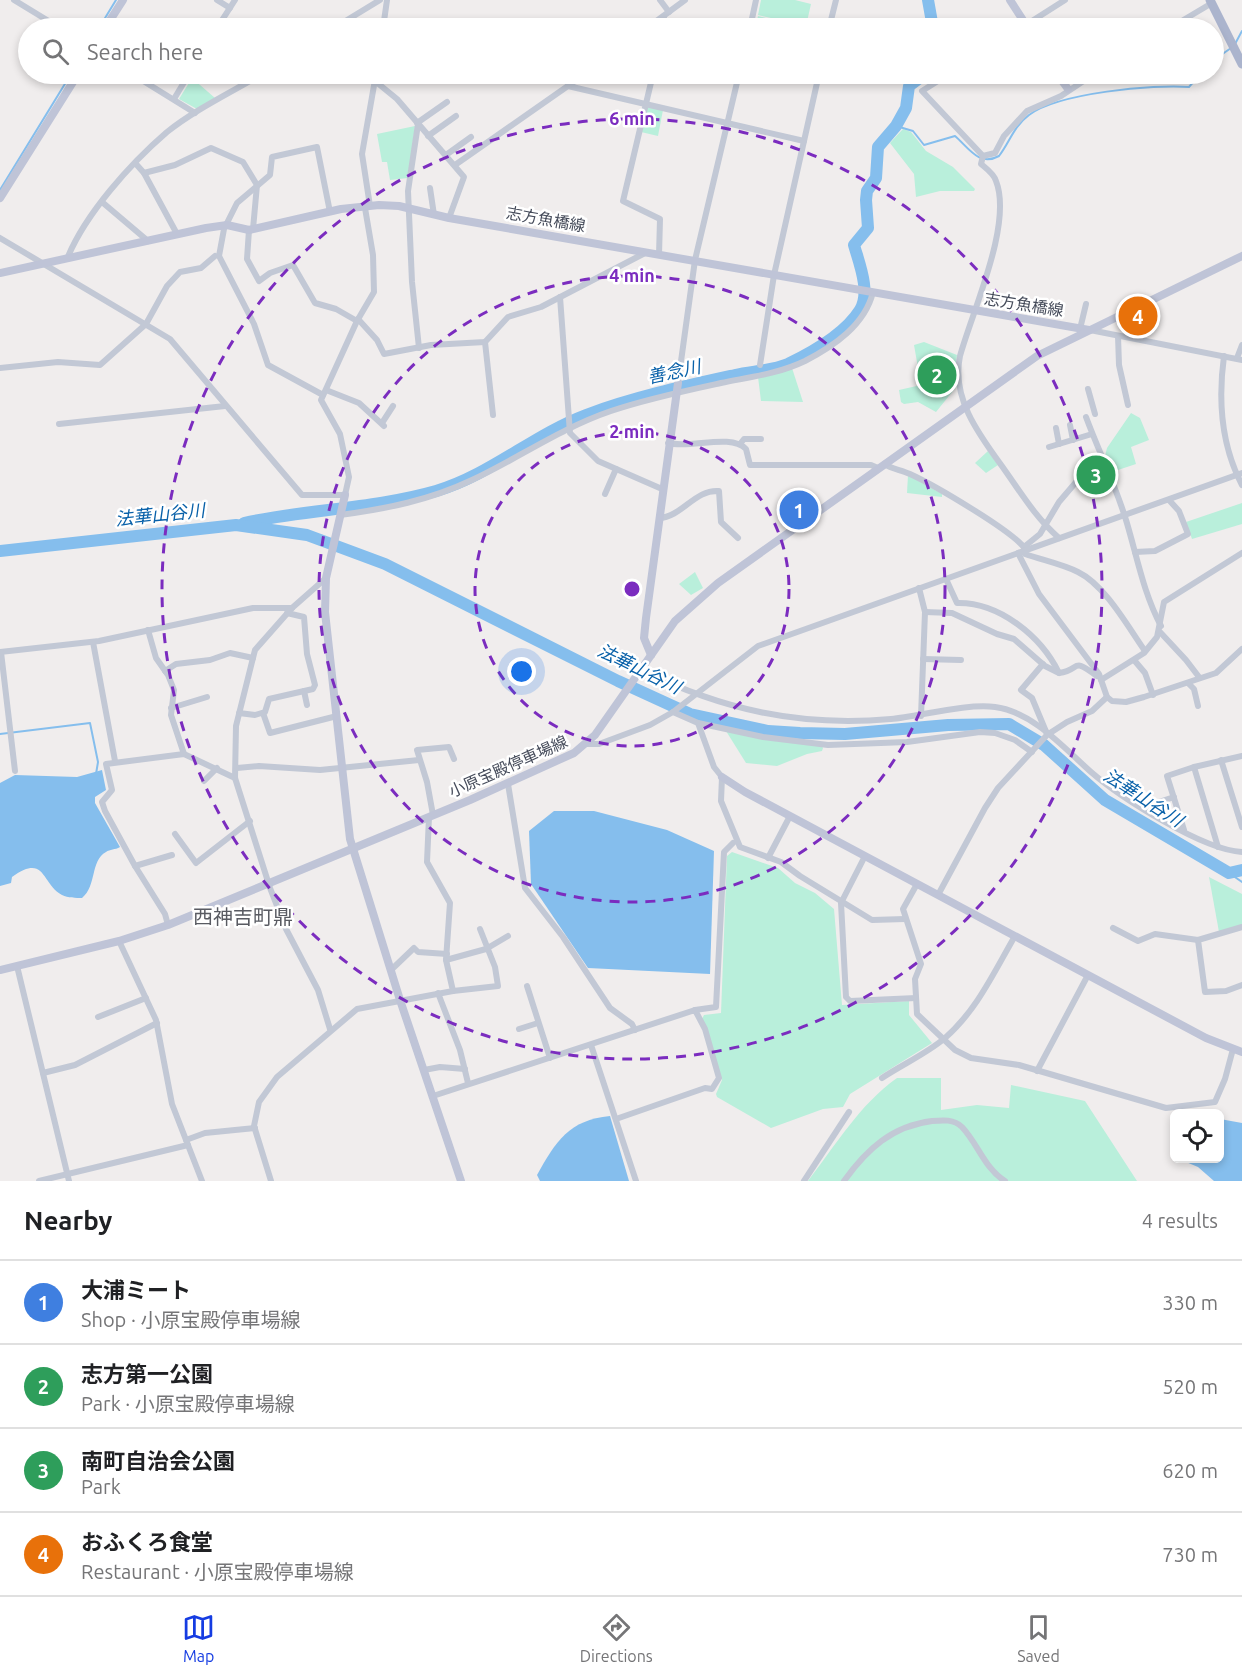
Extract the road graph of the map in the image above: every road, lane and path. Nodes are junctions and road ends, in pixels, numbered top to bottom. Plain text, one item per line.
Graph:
1 (14, 0) edge
2 (123, 0) edge
3 (217, 0) edge
4 (235, 0) edge
5 (380, 0) edge
6 (387, 0) edge
7 (660, 0) edge
8 (685, 0) edge
9 (756, 0) edge
10 (836, 0) edge
11 (1010, 0) edge
12 (1065, 0) edge
13 (1211, 2) edge
14 (230, 8) junction
15 (666, 14) junction
16 (44, 18) edge
17 (111, 18) edge
18 (224, 18) edge
19 (350, 18) edge
20 (384, 18) edge
21 (661, 18) edge
22 (665, 18) edge
23 (752, 18) edge
24 (832, 18) edge
25 (1020, 18) edge
26 (1038, 18) edge
27 (1186, 18) edge
28 (1219, 18) edge
29 (1224, 28) edge
30 (1242, 64) edge
31 (72, 84) edge
32 (149, 84) edge
33 (183, 84) edge
34 (245, 84) edge
35 (374, 84) edge
36 (379, 84) edge
37 (571, 84) edge
38 (651, 84) edge
39 (737, 84) edge
40 (817, 84) edge
41 (933, 84) edge
42 (1064, 84) edge
43 (1077, 84) edge
44 (568, 86) junction
45 (1068, 89) junction
46 (174, 99) junction
47 (447, 102) dead end
48 (646, 105) junction
49 (195, 113) junction
50 (456, 116) dead end
51 (728, 123) junction
52 (417, 124) junction
53 (428, 136) junction
54 (471, 137) dead end
55 (804, 141) junction
56 (446, 155) junction
57 (982, 156) junction
58 (136, 164) junction
59 (455, 165) junction
60 (144, 173) junction
61 (257, 185) junction
62 (430, 188) dead end
63 (0, 198) edge
64 (102, 202) junction
65 (368, 207) junction
66 (411, 210) junction
67 (330, 212) junction
68 (434, 215) junction
69 (449, 218) junction
70 (226, 225) junction
71 (251, 230) junction
72 (177, 234) junction
73 (0, 238) edge
74 (148, 241) junction
75 (645, 253) junction
76 (659, 255) junction
77 (214, 256) dead end
78 (1242, 256) edge
79 (67, 259) junction
80 (695, 260) junction
81 (44, 264) junction
82 (0, 273) edge
83 (774, 275) junction
84 (871, 292) junction
85 (560, 297) junction
86 (1086, 304) dead end
87 (974, 311) junction
88 (357, 320) junction
89 (146, 324) junction
90 (1085, 330) junction
91 (1118, 336) junction
92 (485, 342) junction
93 (1242, 345) edge
94 (419, 348) junction
95 (1224, 356) junction
96 (1240, 359) edge
97 (760, 365) dead end
98 (0, 368) edge
99 (678, 383) joint
100 (1088, 389) dead end
101 (324, 393) junction
102 (676, 394) junction
103 (965, 405) junction
104 (1128, 405) dead end
105 (225, 406) junction
106 (393, 406) dead end
107 (1095, 414) dead end
108 (493, 415) dead end
109 (1086, 417) dead end
110 (59, 423) dead end
111 (1070, 425) dead end
112 (569, 428) junction
113 (1056, 428) dead end
114 (1092, 434) junction
115 (761, 439) dead end
116 (1073, 440) junction
117 (668, 443) junction
118 (740, 444) junction
119 (1059, 444) junction
120 (1049, 447) dead end
121 (1100, 454) junction
122 (881, 466) junction
123 (616, 469) junction
124 (1239, 474) edge
125 (1242, 485) edge
126 (662, 489) junction
127 (604, 494) dead end
128 (344, 498) junction
129 (1169, 500) junction
130 (340, 514) junction
131 (1125, 515) junction
132 (659, 518) junction
133 (1046, 524) junction
134 (738, 538) dead end
135 (1059, 538) junction
136 (1023, 550) junction
137 (1135, 552) junction
138 (1242, 553) edge
139 (326, 578) junction
140 (946, 579) junction
141 (919, 588) junction
142 (289, 610) junction
143 (925, 612) junction
144 (1160, 629) junction
145 (148, 630) junction
146 (93, 642) junction
147 (1145, 651) junction
148 (1, 652) edge
149 (1241, 652) edge
150 (651, 655) junction
151 (253, 658) junction
152 (923, 659) junction
153 (961, 660) dead end
154 (1134, 660) junction
155 (1043, 664) junction
156 (165, 670) junction
157 (640, 671) junction
158 (1059, 673) junction
159 (1199, 677) junction
160 (1101, 679) junction
161 (1189, 684) junction
162 (304, 691) junction
163 (693, 694) junction
164 (1154, 695) junction
165 (207, 697) dead end
166 (1107, 698) junction
167 (307, 705) dead end
168 (1198, 706) dead end
169 (171, 708) junction
170 (673, 712) junction
171 (238, 713) junction
172 (263, 713) junction
173 (337, 716) junction
174 (921, 716) junction
175 (698, 723) junction
176 (1047, 735) junction
177 (586, 744) junction
178 (1032, 752) junction
179 (184, 754) junction
180 (1242, 756) edge
181 (454, 759) dead end
182 (419, 760) junction
183 (1221, 760) junction
184 (115, 761) junction
185 (1194, 767) junction
186 (217, 768) junction
187 (237, 768) junction
188 (343, 768) junction
189 (15, 771) dead end
190 (722, 777) junction
191 (236, 778) junction
192 (204, 781) dead end
193 (508, 784) junction
194 (1174, 797) junction
195 (1150, 806) dead end
196 (431, 816) junction
197 (790, 816) junction
198 (250, 821) junction
199 (1242, 828) edge
200 (1184, 831) junction
201 (175, 834) dead end
202 (733, 843) dead end
203 (353, 847) junction
204 (1218, 847) junction
205 (1242, 852) edge
206 (172, 855) dead end
207 (865, 856) junction
208 (768, 858) junction
209 (135, 866) junction
210 (269, 883) junction
211 (917, 884) junction
212 (938, 895) junction
213 (841, 903) junction
214 (905, 919) junction
215 (168, 925) junction
216 (1242, 927) edge
217 (1113, 928) dead end
218 (480, 929) dead end
219 (508, 936) dead end
220 (1015, 936) junction
221 (1198, 940) junction
222 (119, 941) junction
223 (488, 948) junction
224 (446, 957) junction
225 (17, 966) junction
226 (0, 970) edge
227 (391, 970) junction
228 (1088, 975) junction
229 (1242, 985) edge
230 (527, 986) dead end
231 (453, 991) junction
232 (438, 993) junction
233 (146, 998) junction
234 (916, 998) junction
235 (400, 1000) junction
236 (695, 1010) junction
237 (98, 1017) dead end
238 (157, 1023) junction
239 (538, 1023) junction
240 (330, 1029) junction
241 (519, 1029) dead end
242 (635, 1030) junction
243 (943, 1039) junction
244 (591, 1045) junction
245 (1233, 1049) junction
246 (1242, 1052) edge
247 (550, 1058) junction
248 (424, 1070) junction
249 (465, 1070) junction
250 (1037, 1071) junction
251 (43, 1073) junction
252 (882, 1078) dead end
253 (468, 1083) junction
254 (433, 1096) junction
255 (849, 1112) dead end
256 (616, 1119) junction
257 (255, 1128) junction
258 (187, 1142) junction
259 (68, 1178) edge
260 (39, 1181) edge
261 (201, 1181) edge
262 (271, 1181) edge
263 (461, 1181) edge
264 (636, 1181) edge
265 (804, 1181) edge
266 (844, 1181) edge
267 (1005, 1181) edge

1 - 16 street
2 - 17 main road
3 - 14 street
4 - 14 street
5 - 19 street
6 - 20 street
7 - 15 street
8 - 15 street
9 - 23 street
10 - 24 street
11 - 25 main road
12 - 26 street
13 - 27 street
13 - 28 main road
14 - 18 street
15 - 21 street
15 - 22 street
29 - 30 main road
31 - 63 main road
32 - 46 street
33 - 46 street
34 - 49 street
35 - 65 street
36 - 52 street
37 - 44 street
38 - 48 street
39 - 51 street
40 - 55 street
41 - 57 street
42 - 45 main road
43 - 45 street
44 - 48 street
44 - 59 street
45 - 57 street
46 - 49 street
47 - 52 street
48 - 51 street
48 - 76 street
49 - 58 street
50 - 53 street
51 - 55 street
51 - 80 street
52 - 53 street
52 - 66 street
53 - 56 street
54 - 56 street
55 - 83 street
56 - 59 street
57 - 87 street
58 - 60 street
58 - 64 street
59 - 69 street
60 - 61 street
60 - 72 street
61 - 67 street
61 - 70 street
61 - 71 street
62 - 68 street
64 - 74 street
64 - 79 street
65 - 66 main road, 志方魚橋線
65 - 67 main road, 志方魚橋線
65 - 88 street
66 - 68 main road, 志方魚橋線
66 - 94 street
67 - 71 main road, 志方魚橋線
68 - 69 main road, 志方魚橋線
69 - 75 main road, 志方魚橋線
70 - 71 main road, 志方魚橋線
70 - 72 main road, 志方魚橋線
70 - 101 street
71 - 88 street
72 - 74 main road, 志方魚橋線
73 - 81 street
74 - 79 main road, 志方魚橋線
75 - 76 main road, 志方魚橋線
75 - 85 street
76 - 80 main road, 志方魚橋線
77 - 89 street
78 - 90 main road, 小原宝殿停車場線
79 - 81 main road, 志方魚橋線
80 - 83 main road, 志方魚橋線
80 - 99 street
81 - 82 main road, 志方魚橋線
81 - 89 street
83 - 84 main road, 志方魚橋線
83 - 97 street
84 - 87 main road, 志方魚橋線
84 - 102 street
85 - 92 street
85 - 112 street
86 - 90 street
87 - 90 main road, 志方魚橋線
87 - 103 street
88 - 94 street
88 - 101 street
89 - 98 street
89 - 105 street
90 - 91 street
90 - 103 main road, 小原宝殿停車場線
91 - 95 street
91 - 104 street
92 - 94 street
92 - 108 street
93 - 96 street
95 - 96 street
95 - 124 street
99 - 102 main road
100 - 107 street
101 - 106 street
101 - 128 street
102 - 112 street
102 - 117 main road
103 - 122 main road, 小原宝殿停車場線
103 - 133 street
105 - 110 street
105 - 128 street
109 - 114 street
111 - 116 street
112 - 123 street
112 - 130 street
113 - 119 street
114 - 116 street
114 - 121 street
115 - 118 street
116 - 119 street
117 - 118 street
117 - 126 main road
118 - 122 street
119 - 120 street
121 - 131 street
121 - 133 street
122 - 136 street
122 - 150 main road, 小原宝殿停車場線
123 - 126 street
123 - 127 street
124 - 125 street
124 - 129 street
126 - 132 main road
128 - 130 main road
129 - 131 street
129 - 137 street
130 - 139 main road
131 - 135 street
131 - 137 street
132 - 134 street
132 - 150 main road
133 - 135 street
133 - 136 street
135 - 136 street
136 - 140 street
136 - 147 street
136 - 160 street
137 - 144 street
138 - 144 street
139 - 142 street
139 - 173 main road
140 - 141 street
140 - 158 street
141 - 143 street
141 - 163 street
142 - 145 street
142 - 151 street
142 - 162 street
143 - 152 street
143 - 155 street
144 - 147 street
144 - 159 street
145 - 146 street
145 - 156 street
146 - 148 street
146 - 184 street
147 - 154 street
148 - 189 street
149 - 159 street
150 - 157 main road, 小原宝殿停車場線
151 - 156 street
151 - 171 street
152 - 153 street
152 - 174 street
154 - 160 street
154 - 164 street
155 - 158 street
155 - 176 street
156 - 169 street
157 - 163 street
157 - 177 main road, 小原宝殿停車場線
158 - 160 street
159 - 161 street
160 - 166 street
161 - 164 street
161 - 168 street
162 - 167 street
162 - 172 street
163 - 170 street
163 - 174 street
164 - 166 street
165 - 169 street
166 - 176 street
169 - 179 street
170 - 175 street
170 - 177 street
171 - 172 street
171 - 187 street
172 - 173 street
173 - 188 main road
174 - 176 street
175 - 178 street
175 - 190 street
176 - 178 street
176 - 200 street
177 - 193 main road, 小原宝殿停車場線
178 - 212 street
179 - 184 street
179 - 186 street
180 - 183 street
181 - 182 street
182 - 188 street
182 - 196 street
183 - 185 street
183 - 199 street
184 - 209 street
185 - 194 street
185 - 204 street
186 - 191 street
186 - 192 street
187 - 188 street
187 - 191 street
188 - 203 main road
190 - 197 main road
190 - 208 street
191 - 198 street
193 - 196 main road, 小原宝殿停車場線
193 - 242 street
194 - 195 street
194 - 200 street
196 - 203 main road, 小原宝殿停車場線
196 - 224 street
197 - 207 main road
197 - 208 street
198 - 201 street
198 - 210 street
200 - 204 street
202 - 236 street
203 - 210 main road, 小原宝殿停車場線
203 - 227 main road
204 - 205 street
206 - 209 street
207 - 211 main road
207 - 213 street
208 - 213 street
209 - 215 street
210 - 215 main road, 小原宝殿停車場線
210 - 240 street
211 - 212 main road
211 - 214 street
212 - 220 main road
213 - 214 street
213 - 234 street
214 - 234 street
215 - 222 main road, 小原宝殿停車場線
216 - 221 street
217 - 221 street
218 - 223 street
219 - 223 street
220 - 228 main road
220 - 243 street
221 - 229 street
222 - 225 main road, 小原宝殿停車場線
222 - 233 street
223 - 224 street
223 - 231 street
224 - 227 street
224 - 231 street
225 - 226 main road, 小原宝殿停車場線
225 - 251 street
227 - 235 main road
228 - 245 main road
228 - 250 street
230 - 239 street
231 - 232 street
232 - 235 street
232 - 249 street
233 - 237 street
233 - 238 street
234 - 243 street
235 - 240 street
235 - 248 main road
236 - 242 street
236 - 256 street
238 - 251 street
238 - 258 street
239 - 241 street
239 - 247 street
240 - 257 street
242 - 244 street
243 - 250 street
243 - 252 street
244 - 247 street
244 - 256 street
245 - 246 main road
245 - 250 street
247 - 253 street
248 - 249 street
248 - 254 main road
249 - 253 street
251 - 259 street
253 - 254 street
254 - 263 main road
255 - 265 street
256 - 264 street
257 - 258 street
257 - 262 street
258 - 259 street
258 - 261 street
259 - 260 street
266 - 267 street

